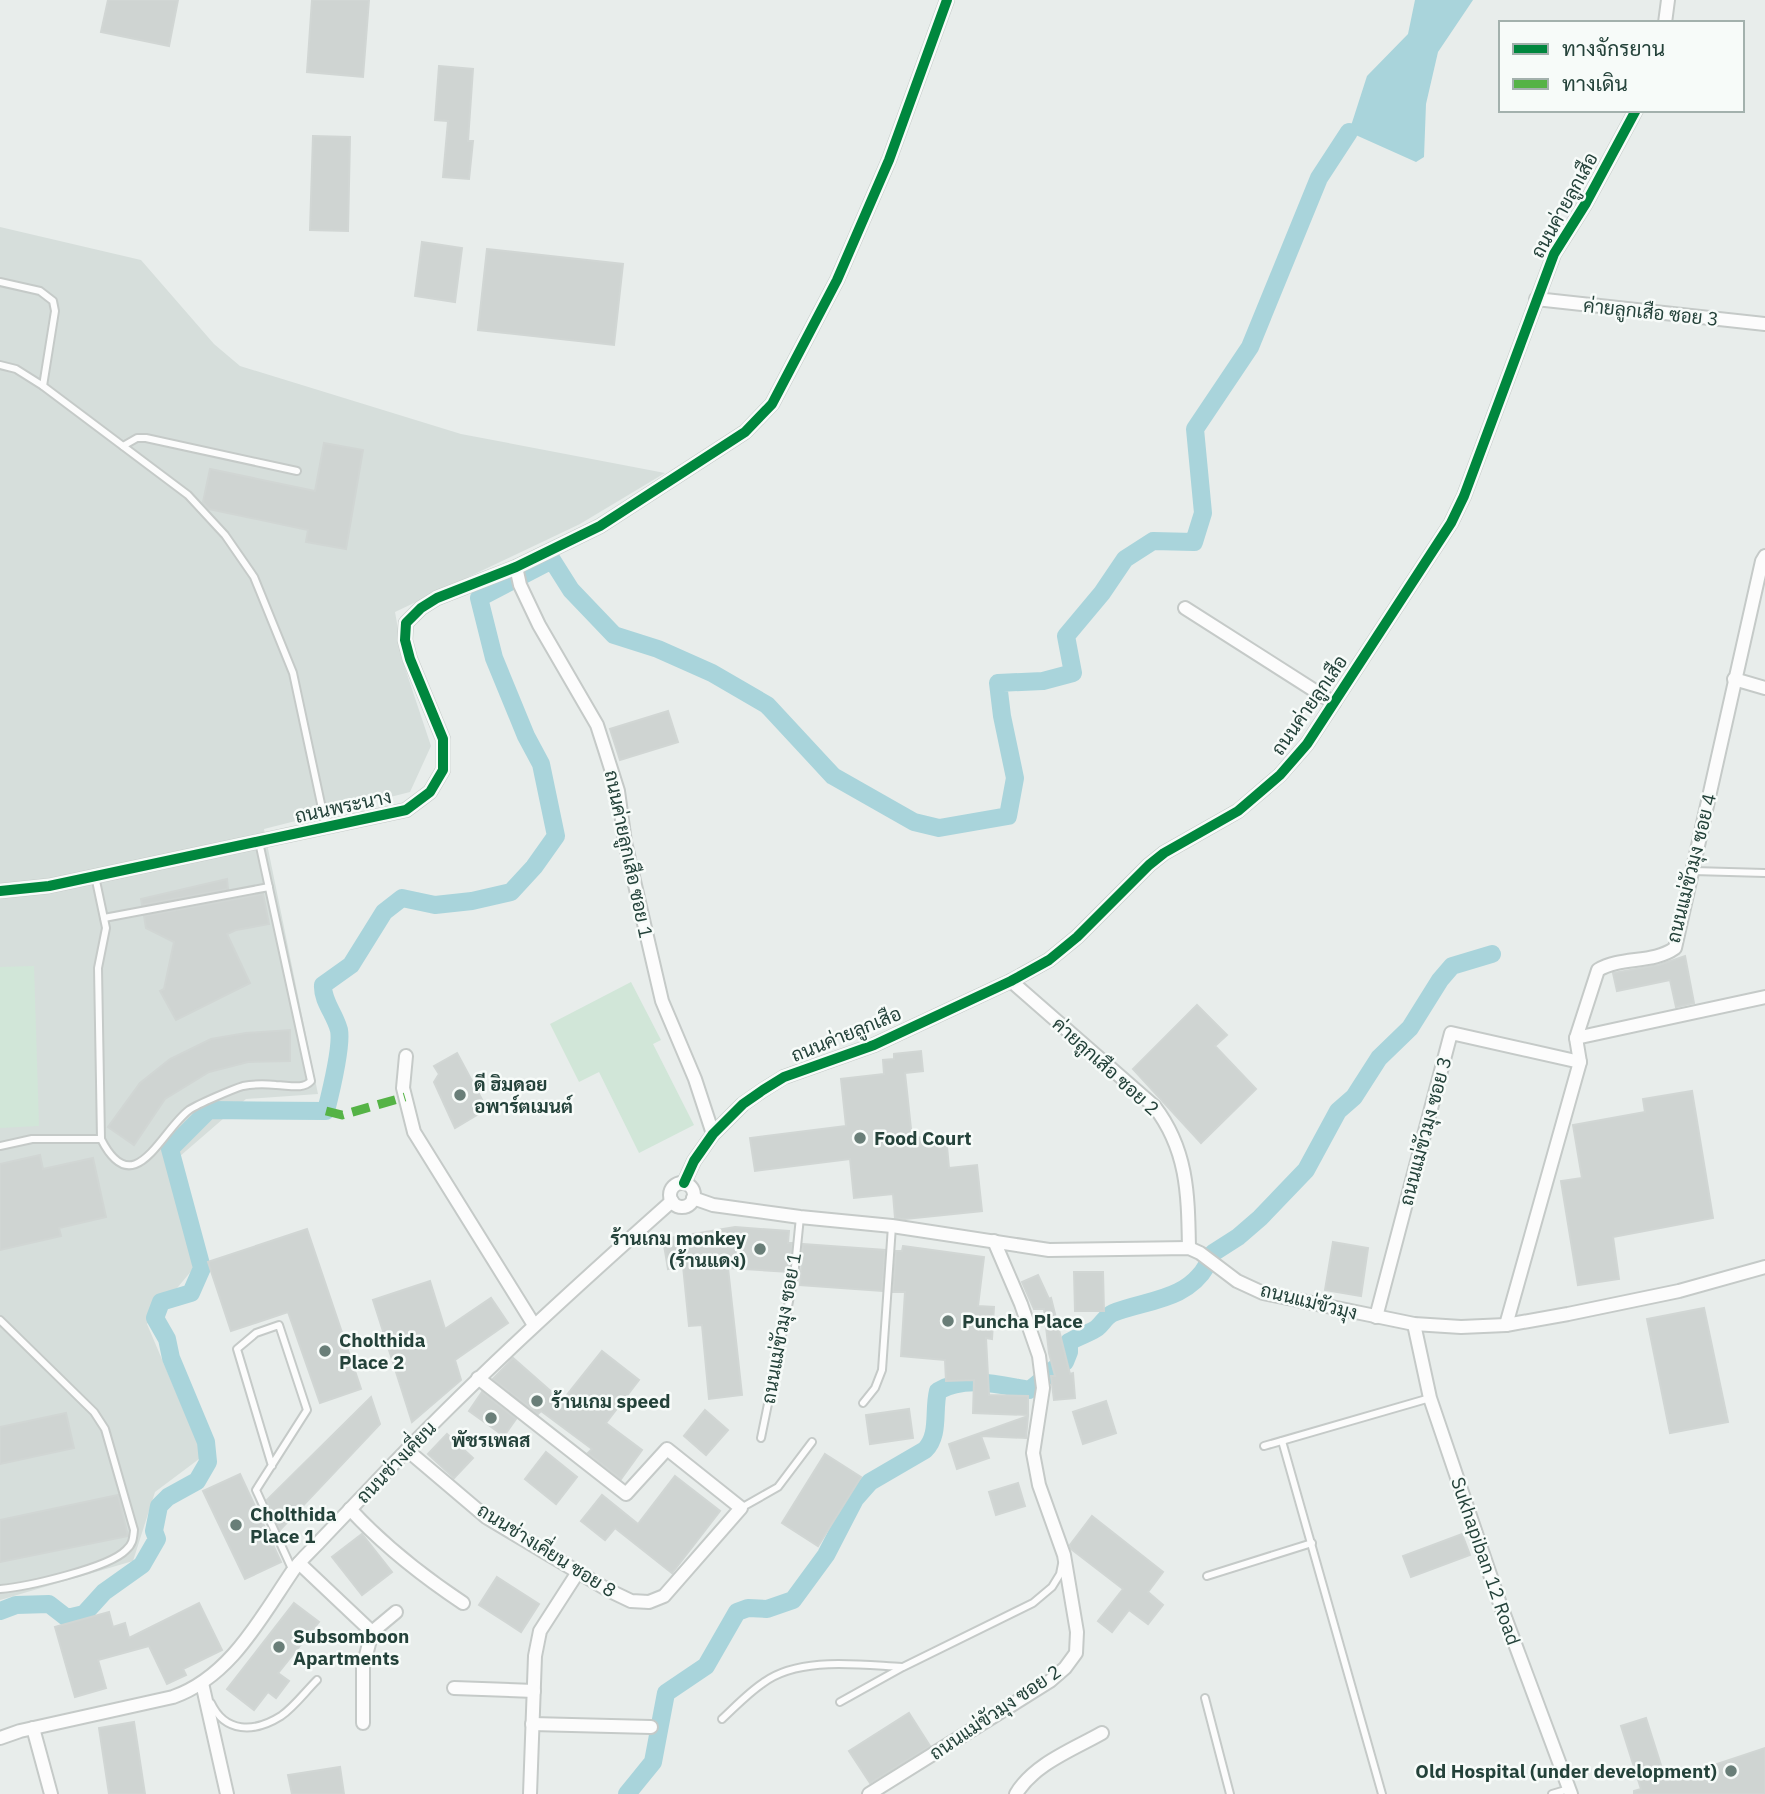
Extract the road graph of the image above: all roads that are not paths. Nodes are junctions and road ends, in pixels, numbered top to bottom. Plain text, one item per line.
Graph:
1 (947, 0) edge
2 (1668, 0) edge
3 (1664, 21) edge
4 (1635, 112) edge
5 (0, 282) edge
6 (1536, 299) junction
7 (1765, 324) edge
8 (0, 365) edge
9 (43, 386) junction
10 (123, 446) junction
11 (297, 471) dead end
12 (1765, 556) edge
13 (516, 567) junction
14 (1185, 608) dead end
15 (1734, 679) junction
16 (1765, 688) edge
17 (1334, 703) junction
18 (326, 828) junction
19 (259, 842) junction
20 (1693, 871) junction
21 (1765, 873) edge
22 (95, 876) junction
23 (269, 887) junction
24 (0, 891) edge
25 (104, 918) junction
26 (1011, 981) junction
27 (1765, 997) edge
28 (1576, 1038) junction
29 (406, 1056) dead end
30 (1580, 1062) junction
31 (713, 1134) junction
32 (101, 1139) junction
33 (0, 1146) edge
34 (684, 1183) junction
35 (693, 1198) junction
36 (672, 1201) junction
37 (800, 1217) junction
38 (892, 1226) junction
39 (994, 1241) junction
40 (1189, 1248) junction
41 (1765, 1267) edge
42 (1376, 1317) junction
43 (0, 1321) edge
44 (534, 1325) junction
45 (1414, 1325) junction
46 (1506, 1325) junction
47 (478, 1378) junction
48 (1430, 1398) junction
49 (863, 1403) dead end
50 (761, 1438) dead end
51 (1282, 1441) junction
52 (812, 1442) dead end
53 (1264, 1446) dead end
54 (407, 1450) junction
55 (272, 1466) junction
56 (741, 1508) junction
57 (350, 1509) junction
58 (1312, 1543) junction
59 (1064, 1555) junction
60 (296, 1567) junction
61 (578, 1572) junction
62 (1207, 1576) dead end
63 (0, 1589) edge
64 (463, 1603) dead end
65 (396, 1612) dead end
66 (372, 1632) junction
67 (903, 1667) junction
68 (317, 1680) dead end
69 (202, 1683) junction
70 (454, 1688) dead end
71 (534, 1691) junction
72 (1205, 1698) dead end
73 (840, 1702) dead end
74 (722, 1719) dead end
75 (363, 1723) dead end
76 (532, 1724) junction
77 (651, 1727) dead end
78 (33, 1728) junction
79 (1102, 1733) dead end
80 (0, 1738) edge
81 (1570, 1791) edge
82 (51, 1794) edge
83 (227, 1794) edge
84 (530, 1794) edge
85 (869, 1794) edge
86 (1016, 1794) edge
87 (1230, 1794) edge
88 (1382, 1794) edge
89 (1552, 1794) edge

1 - 13 street
2 - 3 street
4 - 6 street, ถนนค่ายลูกเสือ
5 - 9 lane
6 - 7 street, ค่ายลูกเสือ ซอย 3
6 - 17 street, ถนนค่ายลูกเสือ
8 - 9 lane
9 - 10 lane
10 - 11 lane
10 - 18 lane
12 - 15 street, ถนนแม่ขัวมุง ซอย 4
13 - 18 street, ถนนพระนาง
13 - 31 street, ถนนค่ายลูกเสือ ซอย 1
14 - 17 street
15 - 16 street
15 - 20 street, ถนนแม่ขัวมุง ซอย 4
17 - 26 street, ถนนค่ายลูกเสือ
18 - 19 street, ถนนพระนาง
19 - 22 street, ถนนพระนาง
19 - 23 lane
20 - 21 lane
20 - 28 street, ถนนแม่ขัวมุง ซอย 4
22 - 24 street, ถนนพระนาง
22 - 25 lane
23 - 25 lane
23 - 32 lane
25 - 32 lane
26 - 31 street, ถนนค่ายลูกเสือ
26 - 40 street, ค่ายลูกเสือ ซอย 2
27 - 28 street
28 - 30 street, ถนนแม่ขัวมุง ซอย 4
29 - 44 street
30 - 42 street, ถนนแม่ขัวมุง ซอย 3
30 - 46 street, ถนนแม่ขัวมุง ซอย 4
31 - 34 street, ถนนค่ายลูกเสือ
32 - 33 lane
34 - 35 street
34 - 36 street
35 - 36 street
35 - 37 street
36 - 44 street, ถนนช่างเคี่ยน
37 - 38 street
37 - 50 lane, ถนนแม่ขัวมุง ซอย 1
38 - 39 street
38 - 49 lane
39 - 40 street
39 - 59 street, ถนนแม่ขัวมุง ซอย 2
40 - 42 street, ถนนแม่ขัวมุง
41 - 46 street, ถนนแม่ขัวมุง
42 - 45 street, ถนนแม่ขัวมุง
43 - 63 lane
44 - 47 street, ถนนช่างเคี่ยน
45 - 46 street, ถนนแม่ขัวมุง
45 - 48 street, Sukhapiban 12 Road
47 - 54 street, ถนนช่างเคี่ยน
47 - 56 street
48 - 51 lane
48 - 81 street, Sukhapiban 12 Road
51 - 53 lane
51 - 58 lane
52 - 56 lane
54 - 57 street, ถนนช่างเคี่ยน
54 - 61 street, ถนนช่างเคี่ยน ซอย 8
55 - 55 lane
55 - 60 lane
56 - 61 street, ถนนช่างเคี่ยน ซอย 8
57 - 60 street, ถนนช่างเคี่ยน
57 - 64 street
58 - 62 lane
58 - 88 lane
59 - 67 lane
59 - 85 street, ถนนแม่ขัวมุง ซอย 2
60 - 66 street
60 - 69 street, ถนนช่างเคี่ยน
61 - 71 street
65 - 66 street
66 - 75 street
67 - 73 lane
67 - 74 lane
68 - 69 lane
69 - 78 street, ถนนช่างเคี่ยน
69 - 83 street
70 - 71 street
71 - 76 street
72 - 87 lane
76 - 77 street
76 - 84 street
78 - 80 street, ถนนช่างเคี่ยน
78 - 82 street
79 - 86 street
81 - 89 lane

